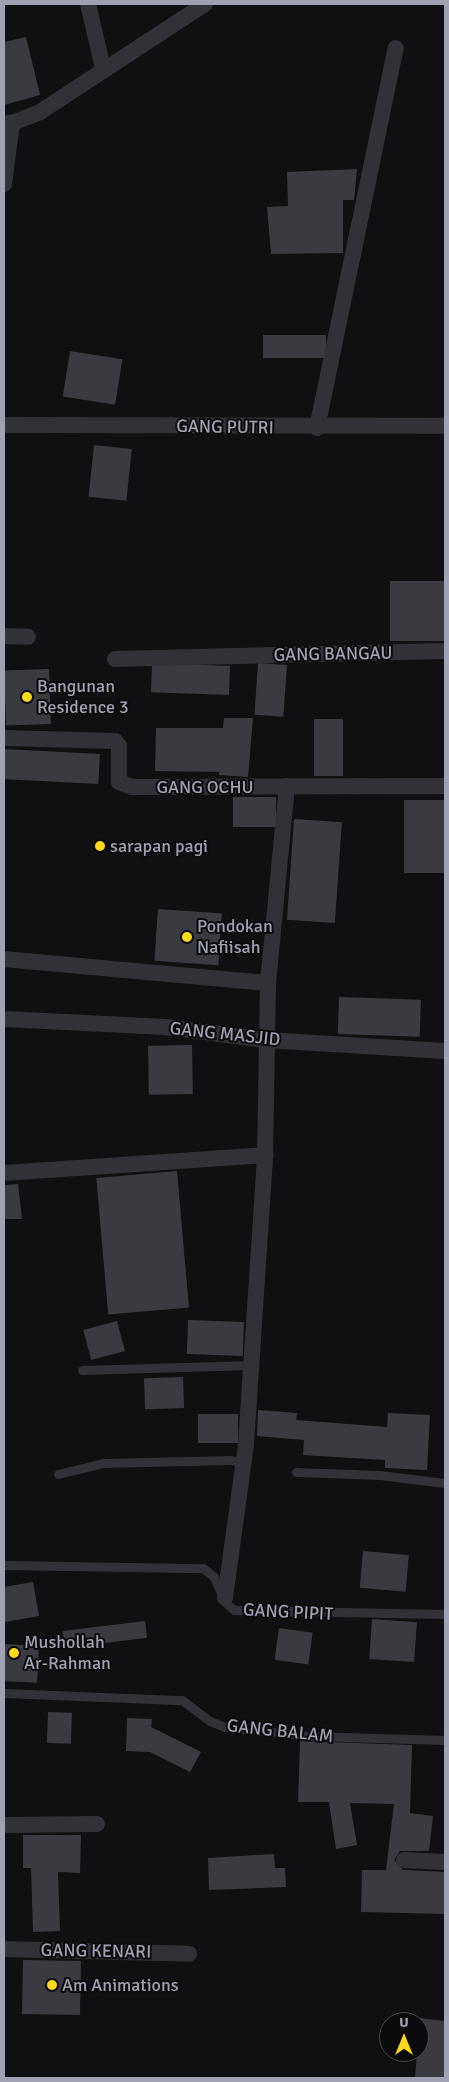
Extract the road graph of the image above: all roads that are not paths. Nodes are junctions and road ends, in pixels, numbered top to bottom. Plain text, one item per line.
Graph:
1 (88, 4) edge
2 (205, 4) edge
3 (396, 48) dead end
4 (103, 68) junction
5 (8, 123) edge
6 (4, 184) edge
7 (4, 425) edge
8 (445, 426) edge
9 (317, 428) junction
10 (4, 636) edge
11 (28, 637) dead end
12 (445, 651) edge
13 (115, 659) dead end
14 (4, 738) edge
15 (287, 786) junction
16 (445, 786) edge
17 (4, 960) edge
18 (268, 983) junction
19 (4, 1018) edge
20 (266, 1040) junction
21 (445, 1051) edge
22 (265, 1155) junction
23 (4, 1173) edge
24 (251, 1365) junction
25 (82, 1370) dead end
26 (243, 1463) junction
27 (296, 1472) dead end
28 (58, 1474) dead end
29 (445, 1483) edge
30 (4, 1566) edge
31 (225, 1598) junction
32 (445, 1614) edge
33 (4, 1693) edge
34 (445, 1740) edge
35 (97, 1824) dead end
36 (4, 1825) edge
37 (404, 1860) dead end
38 (445, 1862) edge
39 (4, 1949) edge
40 (189, 1954) dead end

1 - 4 street
2 - 4 street
3 - 9 street
4 - 5 street
5 - 6 street
7 - 9 street, GANG PUTRI
8 - 9 street, GANG PUTRI
10 - 11 street
12 - 13 street, GANG BANGAU
14 - 15 street, GANG OCHU
15 - 16 street, GANG OCHU
15 - 18 street
17 - 18 street
18 - 20 street
19 - 20 street, GANG MASJID
20 - 21 street, GANG MASJID
20 - 22 street
22 - 23 street
22 - 24 street
24 - 25 lane
24 - 26 street
26 - 28 lane
26 - 31 street
27 - 29 lane
30 - 31 lane, GANG PIPIT
31 - 32 lane, GANG PIPIT
33 - 34 lane, GANG BALAM
35 - 36 street
37 - 38 street
39 - 40 street, GANG KENARI

